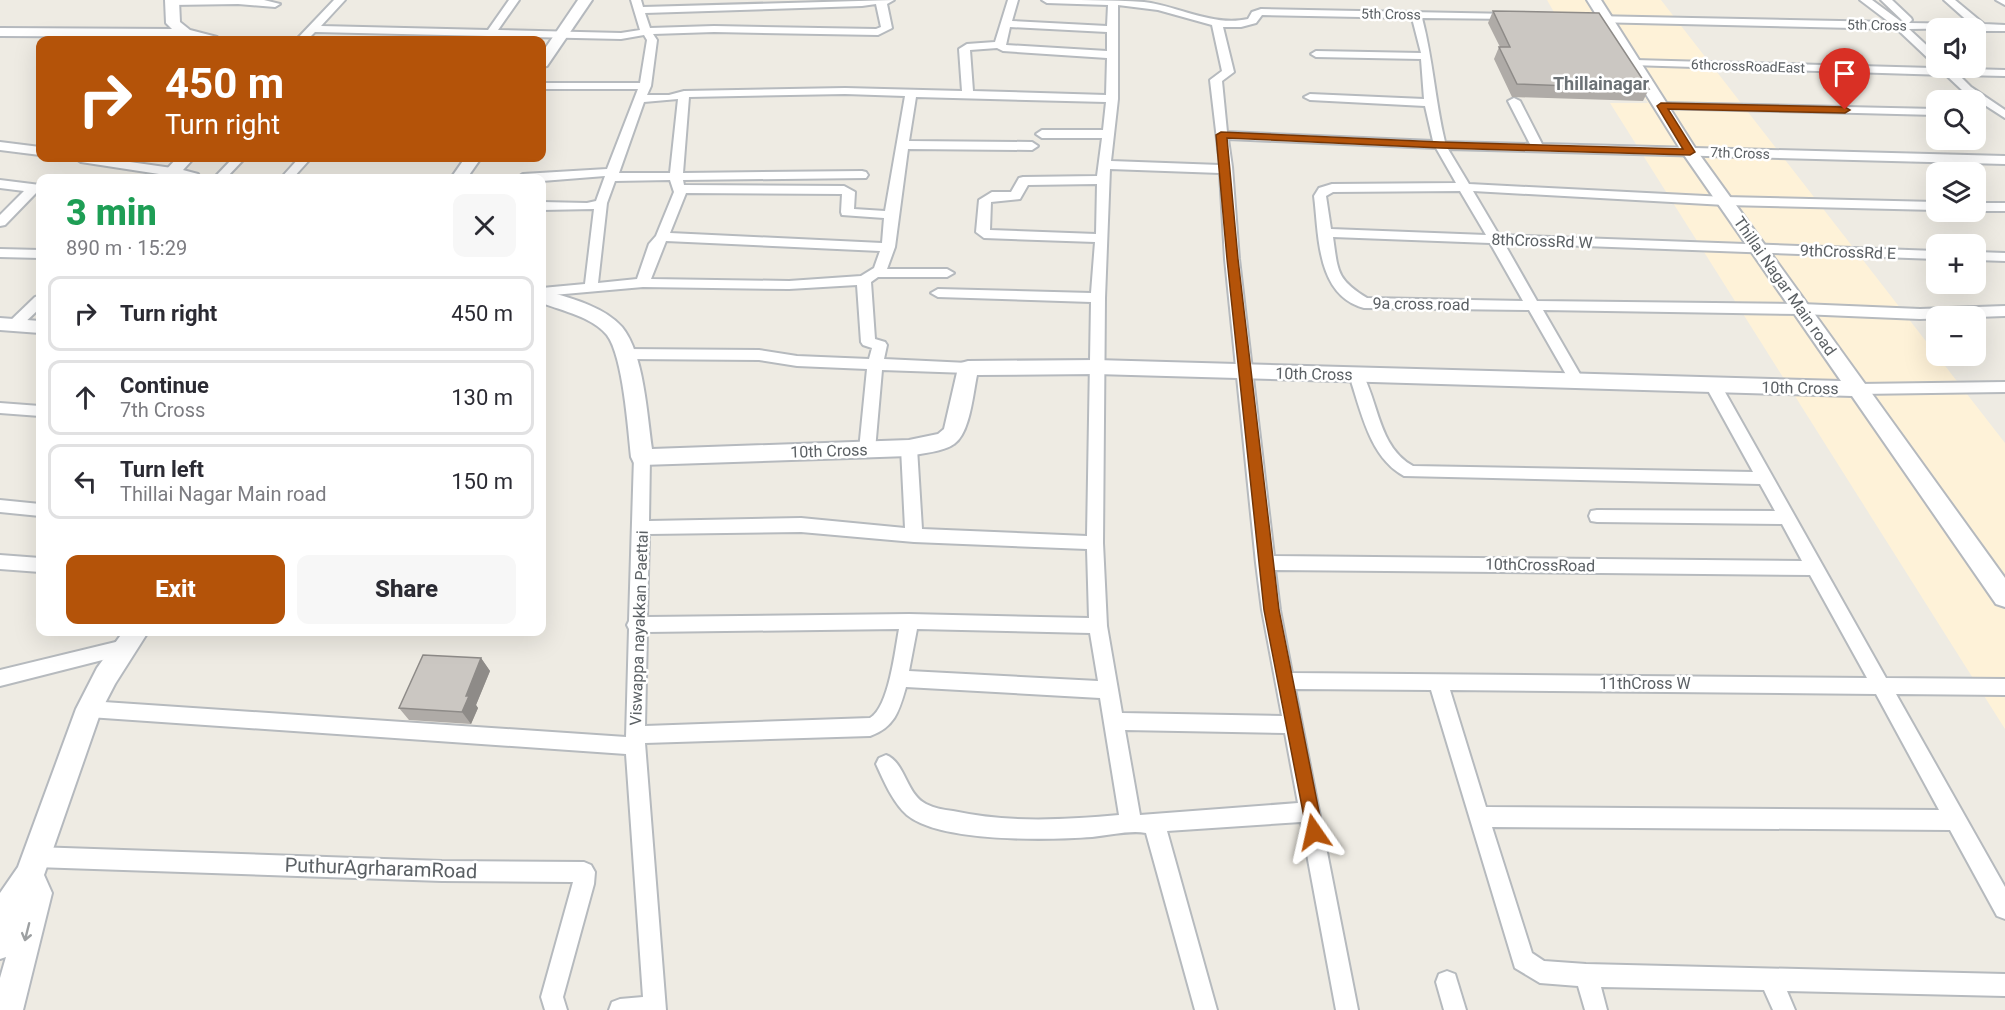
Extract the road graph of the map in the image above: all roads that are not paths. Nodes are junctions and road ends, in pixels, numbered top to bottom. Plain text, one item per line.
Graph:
1 (340, 0) edge
2 (514, 0) edge
3 (585, 0) edge
4 (1013, 0) edge
5 (1047, 0) edge
6 (1389, 0) edge
7 (1594, 0) edge
8 (1865, 0) edge
9 (1886, 0) edge
10 (1949, 0) edge
11 (172, 1) edge
12 (883, 1) edge
13 (1113, 3) junction
14 (275, 4) dead end
15 (637, 5) edge
16 (1395, 14) junction
17 (1416, 14) junction
18 (1523, 17) edge
19 (1582, 18) edge
20 (1970, 18) edge
21 (1606, 19) junction
22 (1217, 23) junction
23 (1007, 24) junction
24 (1899, 25) junction
25 (1913, 26) junction
26 (1926, 26) edge
27 (1986, 27) edge
28 (2005, 28) edge
29 (312, 29) junction
30 (1113, 29) junction
31 (346, 31) junction
32 (0, 32) edge
33 (647, 32) junction
34 (185, 33) junction
35 (489, 34) junction
36 (562, 35) junction
37 (197, 36) edge
38 (305, 36) edge
39 (342, 36) edge
40 (1000, 45) junction
41 (1926, 51) edge
42 (1316, 54) dead end
43 (1111, 55) junction
44 (1426, 56) junction
45 (546, 57) edge
46 (1635, 63) junction
47 (1926, 69) edge
48 (1986, 72) edge
49 (2005, 73) edge
50 (1958, 78) edge
51 (546, 86) edge
52 (645, 86) junction
53 (911, 93) junction
54 (684, 94) junction
55 (968, 94) junction
56 (1310, 97) dead end
57 (641, 99) junction
58 (1112, 99) junction
59 (1514, 101) dead end
60 (1430, 103) junction
61 (1661, 106) junction
62 (1926, 112) edge
63 (1986, 113) edge
64 (2004, 114) edge
65 (1042, 134) dead end
66 (1107, 134) junction
67 (1221, 135) junction
68 (903, 145) junction
69 (1440, 145) junction
70 (0, 146) edge
71 (1032, 146) dead end
72 (1538, 148) junction
73 (36, 150) edge
74 (1690, 152) junction
75 (2005, 160) edge
76 (101, 162) edge
77 (181, 162) edge
78 (235, 162) edge
79 (301, 162) edge
80 (1106, 165) junction
81 (1226, 167) junction
82 (161, 174) edge
83 (167, 174) edge
84 (224, 174) edge
85 (291, 174) edge
86 (613, 175) junction
87 (862, 175) dead end
88 (546, 177) edge
89 (1103, 180) junction
90 (679, 183) junction
91 (0, 184) edge
92 (1463, 187) junction
93 (36, 189) edge
94 (36, 190) edge
95 (1725, 201) junction
96 (601, 203) junction
97 (546, 206) edge
98 (1926, 206) edge
99 (1986, 208) edge
100 (2003, 210) edge
101 (891, 215) junction
102 (0, 222) edge
103 (1326, 233) junction
104 (662, 237) junction
105 (1102, 238) junction
106 (1494, 239) junction
107 (888, 247) junction
108 (1759, 249) junction
109 (0, 253) edge
110 (36, 254) edge
111 (1926, 255) edge
112 (1986, 256) edge
113 (2005, 257) edge
114 (947, 273) dead end
115 (871, 276) junction
116 (643, 283) junction
117 (591, 287) junction
118 (546, 293) edge
119 (938, 293) dead end
120 (546, 296) edge
121 (1098, 298) junction
122 (36, 303) edge
123 (1533, 305) junction
124 (1802, 309) junction
125 (2005, 311) edge
126 (36, 327) edge
127 (5, 330) edge
128 (625, 354) junction
129 (875, 364) junction
130 (1096, 367) junction
131 (968, 368) junction
132 (1246, 373) junction
133 (1356, 375) junction
134 (1577, 381) junction
135 (1713, 385) junction
136 (2005, 387) edge
137 (1858, 389) junction
138 (0, 408) edge
139 (36, 411) edge
140 (909, 448) junction
141 (867, 450) junction
142 (642, 457) junction
143 (1764, 478) junction
144 (0, 506) edge
145 (36, 510) edge
146 (1597, 516) dead end
147 (1787, 518) junction
148 (642, 528) junction
149 (914, 535) junction
150 (1095, 543) junction
151 (0, 562) edge
152 (1265, 563) junction
153 (36, 565) edge
154 (1815, 568) junction
155 (2005, 597) edge
156 (909, 621) junction
157 (636, 625) junction
158 (1098, 626) junction
159 (130, 640) edge
160 (0, 678) edge
161 (897, 678) junction
162 (1285, 681) junction
163 (1438, 682) junction
164 (1880, 685) junction
165 (2005, 687) edge
166 (1110, 690) junction
167 (89, 708) junction
168 (1114, 721) junction
169 (1293, 725) junction
170 (636, 741) junction
171 (886, 764) dead end
172 (1311, 812) junction
173 (1479, 817) junction
174 (1956, 820) junction
175 (1154, 823) junction
176 (1131, 824) junction
177 (23, 885) edge
178 (2005, 908) edge
179 (0, 944) edge
180 (1586, 975) junction
181 (1771, 980) junction
182 (1447, 982) dead end
183 (2005, 985) edge
184 (655, 1008) edge
185 (7, 1010) edge
186 (556, 1010) edge
187 (620, 1010) edge
188 (1206, 1010) edge
189 (1347, 1010) edge
190 (1455, 1010) edge
191 (1596, 1010) edge
192 (1784, 1010) edge

1 - 29 street
2 - 35 street
3 - 36 street
4 - 23 street
5 - 13 street, 5th Cross
6 - 16 street
7 - 21 street, Thillai Nagar Main road
8 - 24 street
9 - 25 street
10 - 20 street
11 - 14 street
11 - 34 street
12 - 15 street
12 - 33 street
13 - 22 street, 5th Cross
13 - 30 street
15 - 33 street
16 - 17 street, 5th Cross
16 - 22 street, 5th Cross
17 - 18 street, 5th Cross
17 - 44 street
19 - 21 street, 5th Cross
21 - 24 street, 5th Cross
21 - 46 street, Thillai Nagar Main road
22 - 67 street
23 - 30 street
23 - 40 street
24 - 25 street, 5th Cross
24 - 41 street
25 - 26 street, 5th Cross
27 - 28 street, 5th Cross
29 - 31 street
29 - 38 street
30 - 43 street
31 - 35 street
31 - 39 street
32 - 34 street
33 - 36 street
33 - 52 street
34 - 37 street
35 - 36 street
36 - 45 street
40 - 43 street
40 - 55 street
42 - 44 street
43 - 58 street
44 - 60 street
46 - 47 street, 6thcrossRoadEast
46 - 61 street, Thillai Nagar Main road
48 - 49 street, 6thcrossRoadEast
50 - 64 street
51 - 52 street
52 - 57 street
53 - 54 street
53 - 55 street
53 - 68 street
54 - 57 street
54 - 90 street
55 - 58 street
56 - 60 street
57 - 86 street
58 - 66 street
59 - 72 street
60 - 69 street
61 - 62 street
61 - 74 street, Thillai Nagar Main road
63 - 64 street
65 - 66 street
66 - 80 street
67 - 69 street, 7th Cross
67 - 81 street
68 - 71 street
68 - 101 street
69 - 72 street, 7th Cross
69 - 92 street
70 - 73 street
72 - 74 street, 7th Cross
74 - 75 street, 7th Cross
74 - 95 street, Thillai Nagar Main road
76 - 82 street
77 - 83 street
78 - 84 street
79 - 85 street
80 - 81 street
80 - 89 street
81 - 132 street
86 - 88 street
86 - 90 street
86 - 96 street
87 - 90 street
89 - 105 street
89 - 105 street
90 - 101 street
90 - 104 street
91 - 93 street
92 - 95 street, 9a cross road
92 - 103 street, 9a cross road
92 - 106 street
94 - 102 street
95 - 98 street, 9a cross road
95 - 108 street, Thillai Nagar Main road
96 - 97 street
96 - 117 street
99 - 100 street
101 - 107 street
103 - 106 street, 8thCrossRd W
103 - 123 street, 9a cross road
104 - 107 street
104 - 116 street
105 - 121 street
106 - 108 street, 8thCrossRd W
106 - 123 street
107 - 115 street
108 - 111 street, 9thCrossRd E
108 - 124 street, Thillai Nagar Main road
109 - 110 street
112 - 113 street
114 - 115 street
115 - 116 street
115 - 129 street
116 - 117 street
117 - 118 street
119 - 121 street
120 - 128 street, Viswappa nayakkan Paettai
121 - 130 street
122 - 127 street
123 - 124 street, 9a cross road
123 - 134 street
124 - 125 street, 9a cross road
124 - 137 street, Thillai Nagar Main road
126 - 127 street
128 - 129 street
128 - 142 street, Viswappa nayakkan Paettai
129 - 131 street
129 - 141 street
130 - 131 street, 10th Cross
130 - 132 street, 10th Cross
130 - 150 street
131 - 140 street, 10th Cross
132 - 133 street, 10th Cross
132 - 152 street
133 - 134 street, 10th Cross
133 - 143 street
134 - 135 street, 10th Cross
135 - 137 street, 10th Cross
135 - 143 street
136 - 137 street, 10th Cross
137 - 155 street, Thillai Nagar Main road
138 - 139 street
140 - 141 street, 10th Cross
140 - 149 street
141 - 142 street, 10th Cross
142 - 148 street, Viswappa nayakkan Paettai
143 - 147 street
144 - 145 street
146 - 147 street
147 - 154 street
148 - 149 street
148 - 157 street, Viswappa nayakkan Paettai
149 - 150 street
150 - 158 street
151 - 153 street
152 - 154 street, 10thCrossRoad
152 - 162 street
154 - 164 street
156 - 157 street
156 - 158 street
156 - 161 street
157 - 170 street, Viswappa nayakkan Paettai
158 - 166 street
159 - 160 street
159 - 167 street
161 - 166 street
161 - 170 street
162 - 163 street, 11thCross W
162 - 169 street
163 - 164 street, 11thCross W
163 - 173 street
164 - 165 street, 11thCross W
164 - 174 street
166 - 168 street
167 - 170 street
167 - 177 street
168 - 169 street
168 - 176 street
169 - 172 street
170 - 184 street, Viswappa nayakkan Paettai
171 - 176 street
172 - 175 street
172 - 189 street
173 - 174 street
173 - 180 street
174 - 178 street
175 - 176 street
175 - 188 street
177 - 179 street
177 -> 185 street
177 - 186 street, PuthurAgrharamRoad
180 - 181 street
180 - 191 street
181 - 183 street
181 - 192 street
182 - 190 street
184 - 187 street

